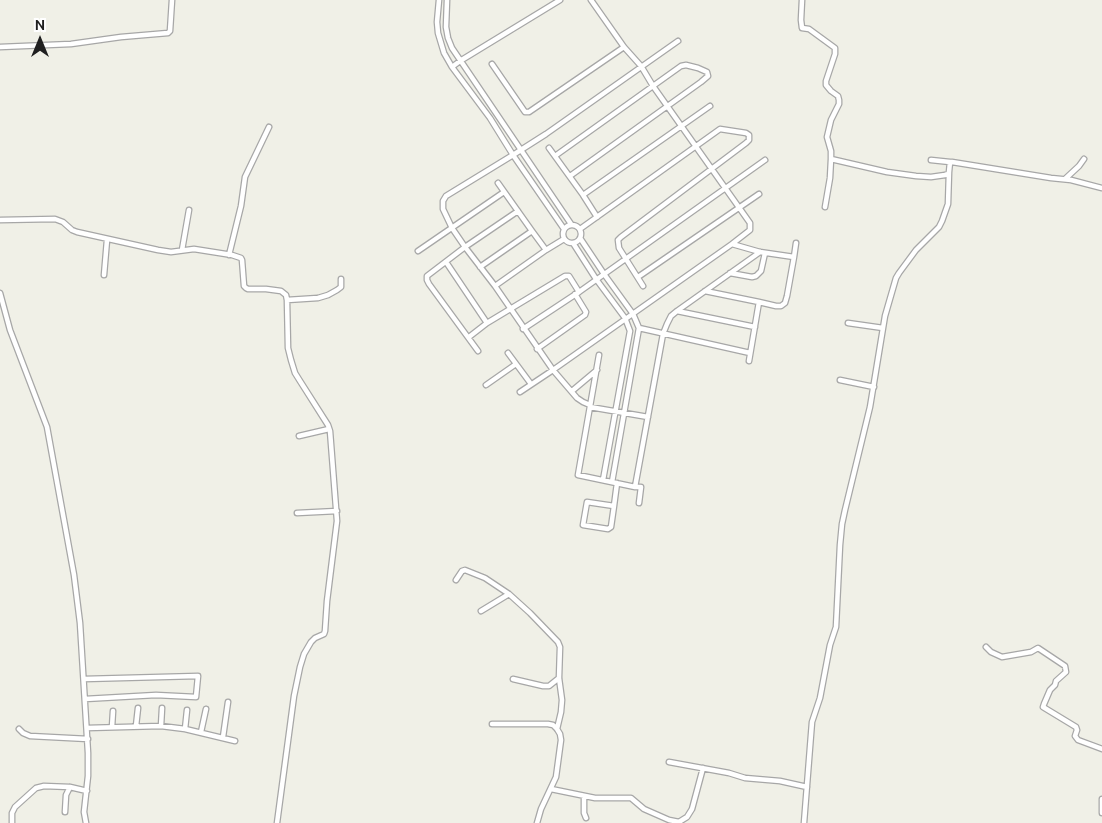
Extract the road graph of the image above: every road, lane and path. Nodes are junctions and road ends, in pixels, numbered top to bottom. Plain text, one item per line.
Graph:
1 (172, 0) edge
2 (439, 0) edge
3 (447, 0) edge
4 (560, 0) edge
5 (591, 0) edge
6 (802, 0) edge
7 (678, 41) dead end
8 (0, 47) edge
9 (624, 47) junction
10 (460, 61) junction
11 (492, 64) dead end
12 (640, 66) junction
13 (452, 67) junction
14 (653, 86) junction
15 (668, 106) junction
16 (710, 106) dead end
17 (681, 126) junction
18 (269, 127) dead end
19 (696, 147) junction
20 (549, 148) dead end
21 (520, 150) junction
22 (514, 155) junction
23 (555, 156) junction
24 (831, 159) junction
25 (1084, 159) dead end
26 (765, 160) dead end
27 (931, 160) dead end
28 (950, 162) junction
29 (712, 169) junction
30 (949, 172) junction
31 (570, 176) junction
32 (1065, 179) junction
33 (498, 183) dead end
34 (1102, 188) edge
35 (725, 189) junction
36 (504, 192) junction
37 (759, 194) dead end
38 (583, 195) junction
39 (825, 206) dead end
40 (739, 207) junction
41 (189, 210) dead end
42 (518, 211) junction
43 (597, 217) junction
44 (0, 220) edge
45 (571, 224) junction
46 (452, 228) junction
47 (564, 229) junction
48 (580, 229) junction
49 (532, 232) junction
50 (580, 238) junction
51 (564, 239) junction
52 (107, 240) junction
53 (573, 243) junction
54 (796, 243) dead end
55 (732, 244) junction
56 (465, 247) junction
57 (182, 250) junction
58 (418, 250) dead end
59 (546, 250) junction
60 (762, 252) junction
61 (228, 255) junction
62 (626, 257) junction
63 (794, 257) junction
64 (446, 262) junction
65 (480, 267) junction
66 (730, 273) junction
67 (604, 274) junction
68 (104, 275) dead end
69 (638, 277) junction
70 (596, 278) junction
71 (341, 279) dead end
72 (495, 286) junction
73 (644, 286) dead end
74 (705, 291) junction
75 (0, 292) edge
76 (577, 293) junction
77 (287, 300) junction
78 (759, 302) junction
79 (510, 309) junction
80 (677, 311) junction
81 (633, 314) junction
82 (626, 318) junction
83 (487, 323) junction
84 (848, 323) dead end
85 (754, 327) junction
86 (640, 328) junction
87 (883, 328) junction
88 (523, 329) junction
89 (664, 334) junction
90 (468, 337) junction
91 (538, 349) junction
92 (478, 351) dead end
93 (750, 353) junction
94 (508, 354) dead end
95 (599, 355) dead end
96 (749, 361) dead end
97 (516, 364) junction
98 (552, 370) junction
99 (597, 370) junction
100 (840, 380) dead end
101 (531, 384) junction
102 (486, 385) dead end
103 (874, 386) junction
104 (520, 392) dead end
105 (572, 392) junction
106 (590, 407) junction
107 (616, 411) junction
108 (625, 413) junction
109 (648, 417) junction
110 (329, 429) junction
111 (299, 436) dead end
112 (603, 480) junction
113 (614, 483) junction
114 (635, 486) junction
115 (639, 503) dead end
116 (614, 506) junction
117 (337, 511) junction
118 (297, 514) dead end
119 (456, 580) dead end
120 (509, 594) junction
121 (481, 611) dead end
122 (986, 647) dead end
123 (84, 678) junction
124 (560, 678) junction
125 (513, 680) dead end
126 (85, 699) junction
127 (228, 702) dead end
128 (138, 708) dead end
129 (162, 708) dead end
130 (206, 709) dead end
131 (187, 710) dead end
132 (113, 711) dead end
133 (492, 724) dead end
134 (136, 726) junction
135 (161, 726) junction
136 (112, 727) junction
137 (87, 728) junction
138 (19, 729) dead end
139 (185, 729) junction
140 (558, 729) junction
141 (201, 732) junction
142 (223, 737) junction
143 (88, 739) junction
144 (235, 741) dead end
145 (1102, 749) edge
146 (670, 762) dead end
147 (703, 768) junction
148 (70, 787) junction
149 (807, 787) junction
150 (551, 789) junction
151 (87, 791) junction
152 (584, 796) junction
153 (1102, 799) edge
154 (65, 812) dead end
155 (1102, 813) edge
156 (586, 818) dead end
157 (12, 823) edge
158 (86, 823) edge
159 (277, 823) edge
160 (537, 823) edge
161 (804, 823) edge

1 - 8 street
2 - 13 street
3 - 10 street
4 - 10 street
5 - 9 street
6 - 24 street
7 - 12 street
9 - 11 street
9 - 12 street
10 - 13 street
10 - 21 street
12 - 14 street
12 - 21 street
13 - 22 street
14 - 15 street
14 - 15 street
14 - 23 street
15 - 17 street
15 - 31 street
16 - 17 street
17 - 19 street
17 - 38 street
18 - 61 street
19 - 29 street
19 - 29 street
19 - 43 street
20 - 23 street
21 - 22 street
21 - 45 street
22 - 46 street
22 - 47 street
23 - 31 street
24 - 30 street
24 - 39 street
25 - 32 street
26 - 35 street
27 - 28 street
28 - 30 street
28 - 32 street
29 - 35 street
29 - 62 street
30 - 87 street
31 - 38 street
32 - 34 street
33 - 36 street
35 - 40 street
35 - 62 street
36 - 42 street
36 - 46 street
37 - 40 street
38 - 43 street
40 - 55 street
40 - 69 street
41 - 57 street
42 - 49 street
42 - 56 street
43 - 48 street
44 - 52 street
45 - 47 street
45 - 48 street
46 - 56 street
46 - 58 street
47 - 51 street
48 - 50 street
49 - 59 street
49 - 65 street
50 - 53 street
50 - 67 street
51 - 53 street
51 - 59 street
52 - 57 street
52 - 68 street
53 - 70 street
54 - 63 street
55 - 60 street
55 - 81 street
56 - 64 street
56 - 65 street
57 - 61 street
59 - 72 street
60 - 63 street
60 - 66 street
60 - 66 street
61 - 77 street
62 - 67 street
62 - 69 street
63 - 78 street
64 - 83 street
64 - 90 street
65 - 72 street
66 - 74 street
67 - 70 street
67 - 81 street
69 - 73 street
70 - 76 street
70 - 82 street
71 - 77 street
72 - 79 street
74 - 78 street
74 - 80 street
75 - 123 street
76 - 79 street
76 - 88 street
76 - 91 street
77 - 110 street
78 - 85 street
79 - 83 street
79 - 88 street
80 - 85 street
80 - 89 street
81 - 82 street
81 - 86 street
82 - 98 street
82 - 107 street
83 - 90 street
84 - 87 street
85 - 93 street
86 - 89 street
86 - 108 street
87 - 103 street
88 - 91 street
89 - 93 street
89 - 109 street
90 - 92 street
91 - 98 street
93 - 96 street
94 - 97 street
95 - 99 street
97 - 101 street
97 - 102 street
98 - 101 street
98 - 105 street
99 - 105 street
99 - 106 street
100 - 103 street
101 - 104 street
103 - 149 street
105 - 106 street
106 - 107 street
106 - 112 street
107 - 108 street
107 - 112 street
108 - 109 street
108 - 113 street
109 - 114 street
110 - 111 street
110 - 117 street
112 - 113 street
113 - 114 street
113 - 116 street
114 - 115 street
116 - 116 street
117 - 118 street
117 - 159 street
119 - 120 street
120 - 121 street
120 - 124 street
122 - 145 street
123 - 126 street
123 - 126 street
124 - 125 street
124 - 140 street
126 - 137 street
127 - 142 street
128 - 134 street
129 - 135 street
130 - 141 street
131 - 139 street
132 - 136 street
133 - 140 street
134 - 135 street
134 - 136 street
135 - 139 street
136 - 137 street
137 - 143 street
138 - 143 street
139 - 141 street
140 - 150 street
141 - 142 street
142 - 144 street
143 - 151 street
146 - 147 street
147 - 149 street
147 - 152 street
148 - 151 street
148 - 154 street
148 - 157 street
149 - 161 street
150 - 152 street
150 - 160 street
151 - 158 street
152 - 156 street
153 - 155 street

